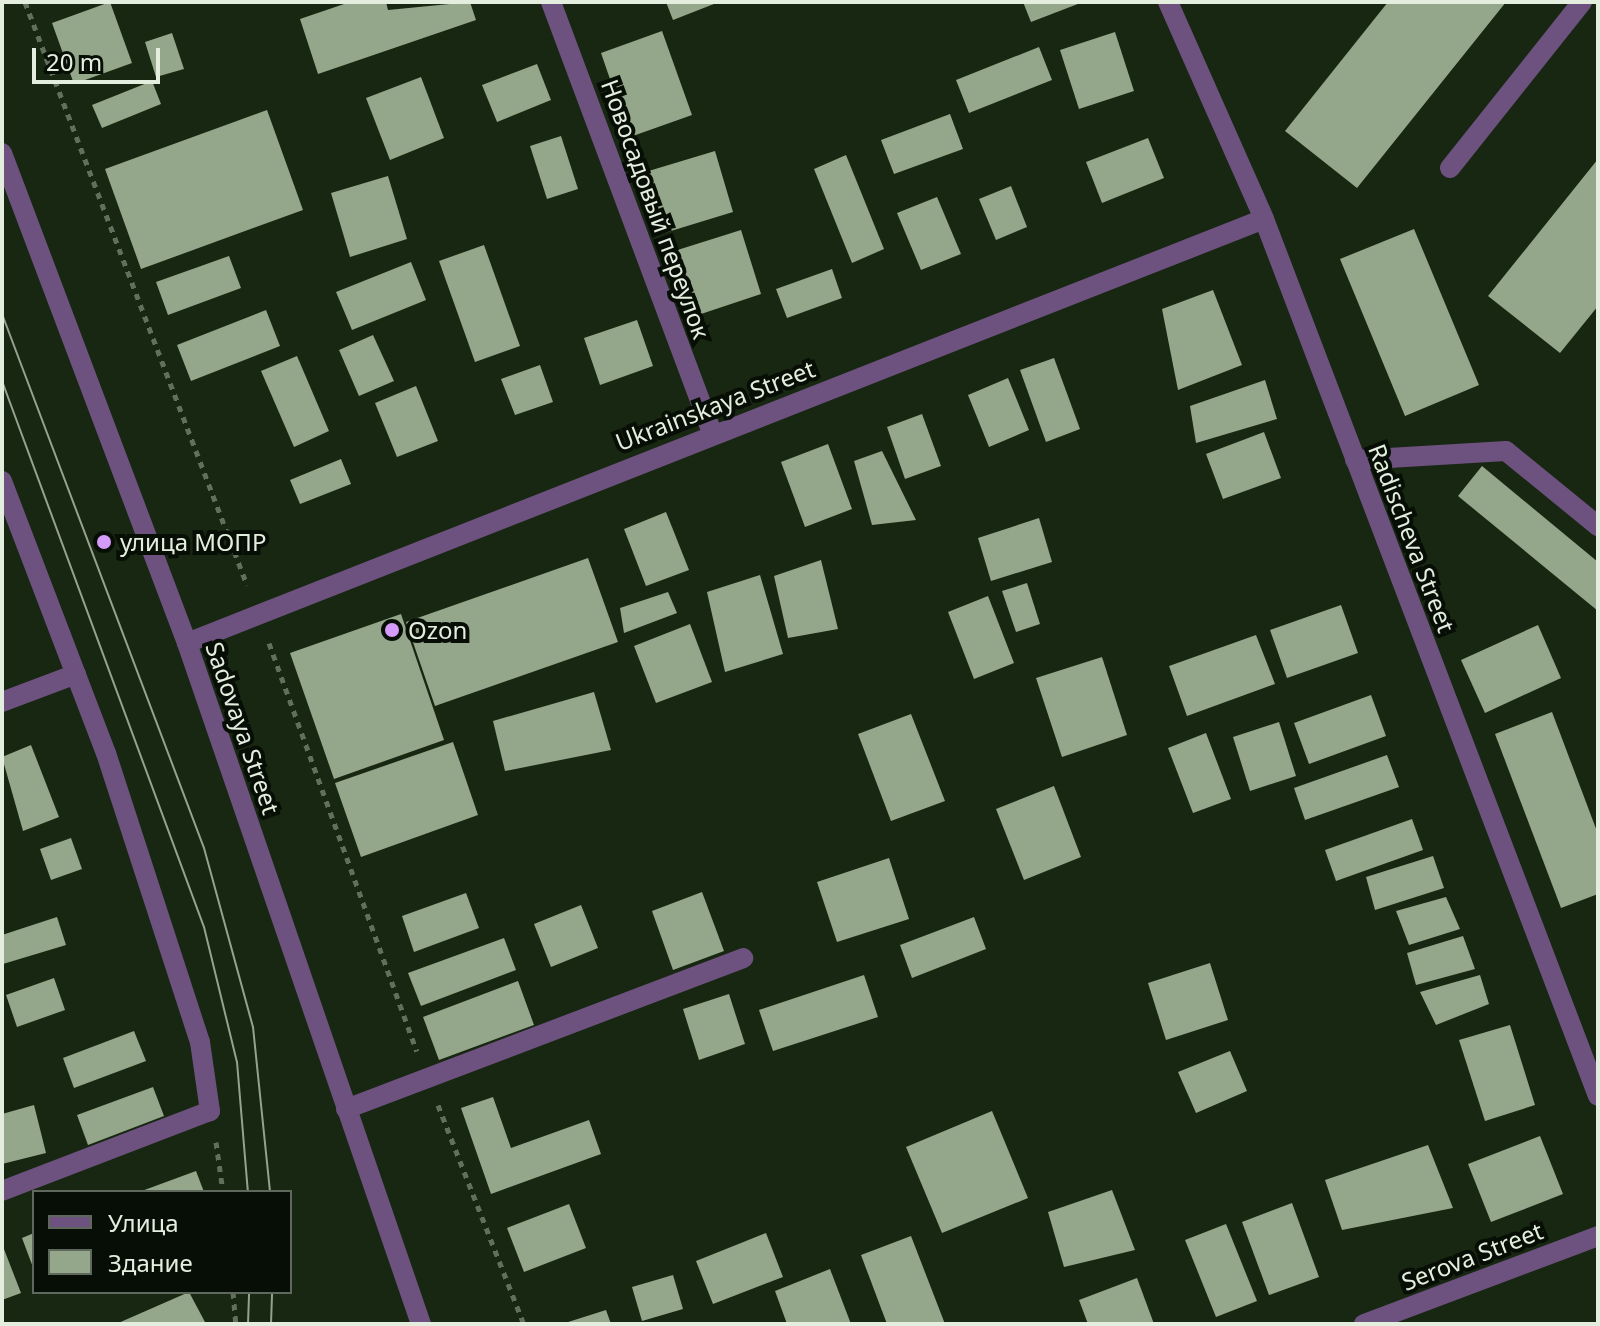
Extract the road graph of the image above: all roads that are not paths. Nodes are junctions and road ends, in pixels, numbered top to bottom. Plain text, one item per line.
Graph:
1 (551, 2) edge
2 (1168, 2) edge
3 (1582, 2) edge
4 (2, 153) edge
5 (1450, 168) dead end
6 (1264, 219) junction
7 (712, 433) junction
8 (1355, 460) junction
9 (2, 481) edge
10 (1598, 526) edge
11 (187, 643) junction
12 (76, 674) junction
13 (2, 702) edge
14 (743, 958) dead end
15 (1598, 1096) edge
16 (346, 1109) junction
17 (2, 1191) edge
18 (1598, 1236) edge
19 (421, 1324) edge
20 (1364, 1324) edge

1 - 7 street, Новосадовый переулок
2 - 6 street, Radischeva Street
3 - 5 street
4 - 11 street, Sadovaya Street
6 - 7 street, Ukrainskaya Street
6 - 8 street, Radischeva Street
7 - 11 street, Ukrainskaya Street
8 - 10 street
8 - 15 street, Radischeva Street
9 - 12 street
11 - 16 street, Sadovaya Street
12 - 13 street
12 - 17 street
14 - 16 street
16 - 19 street, Sadovaya Street
18 - 20 street, Serova Street

